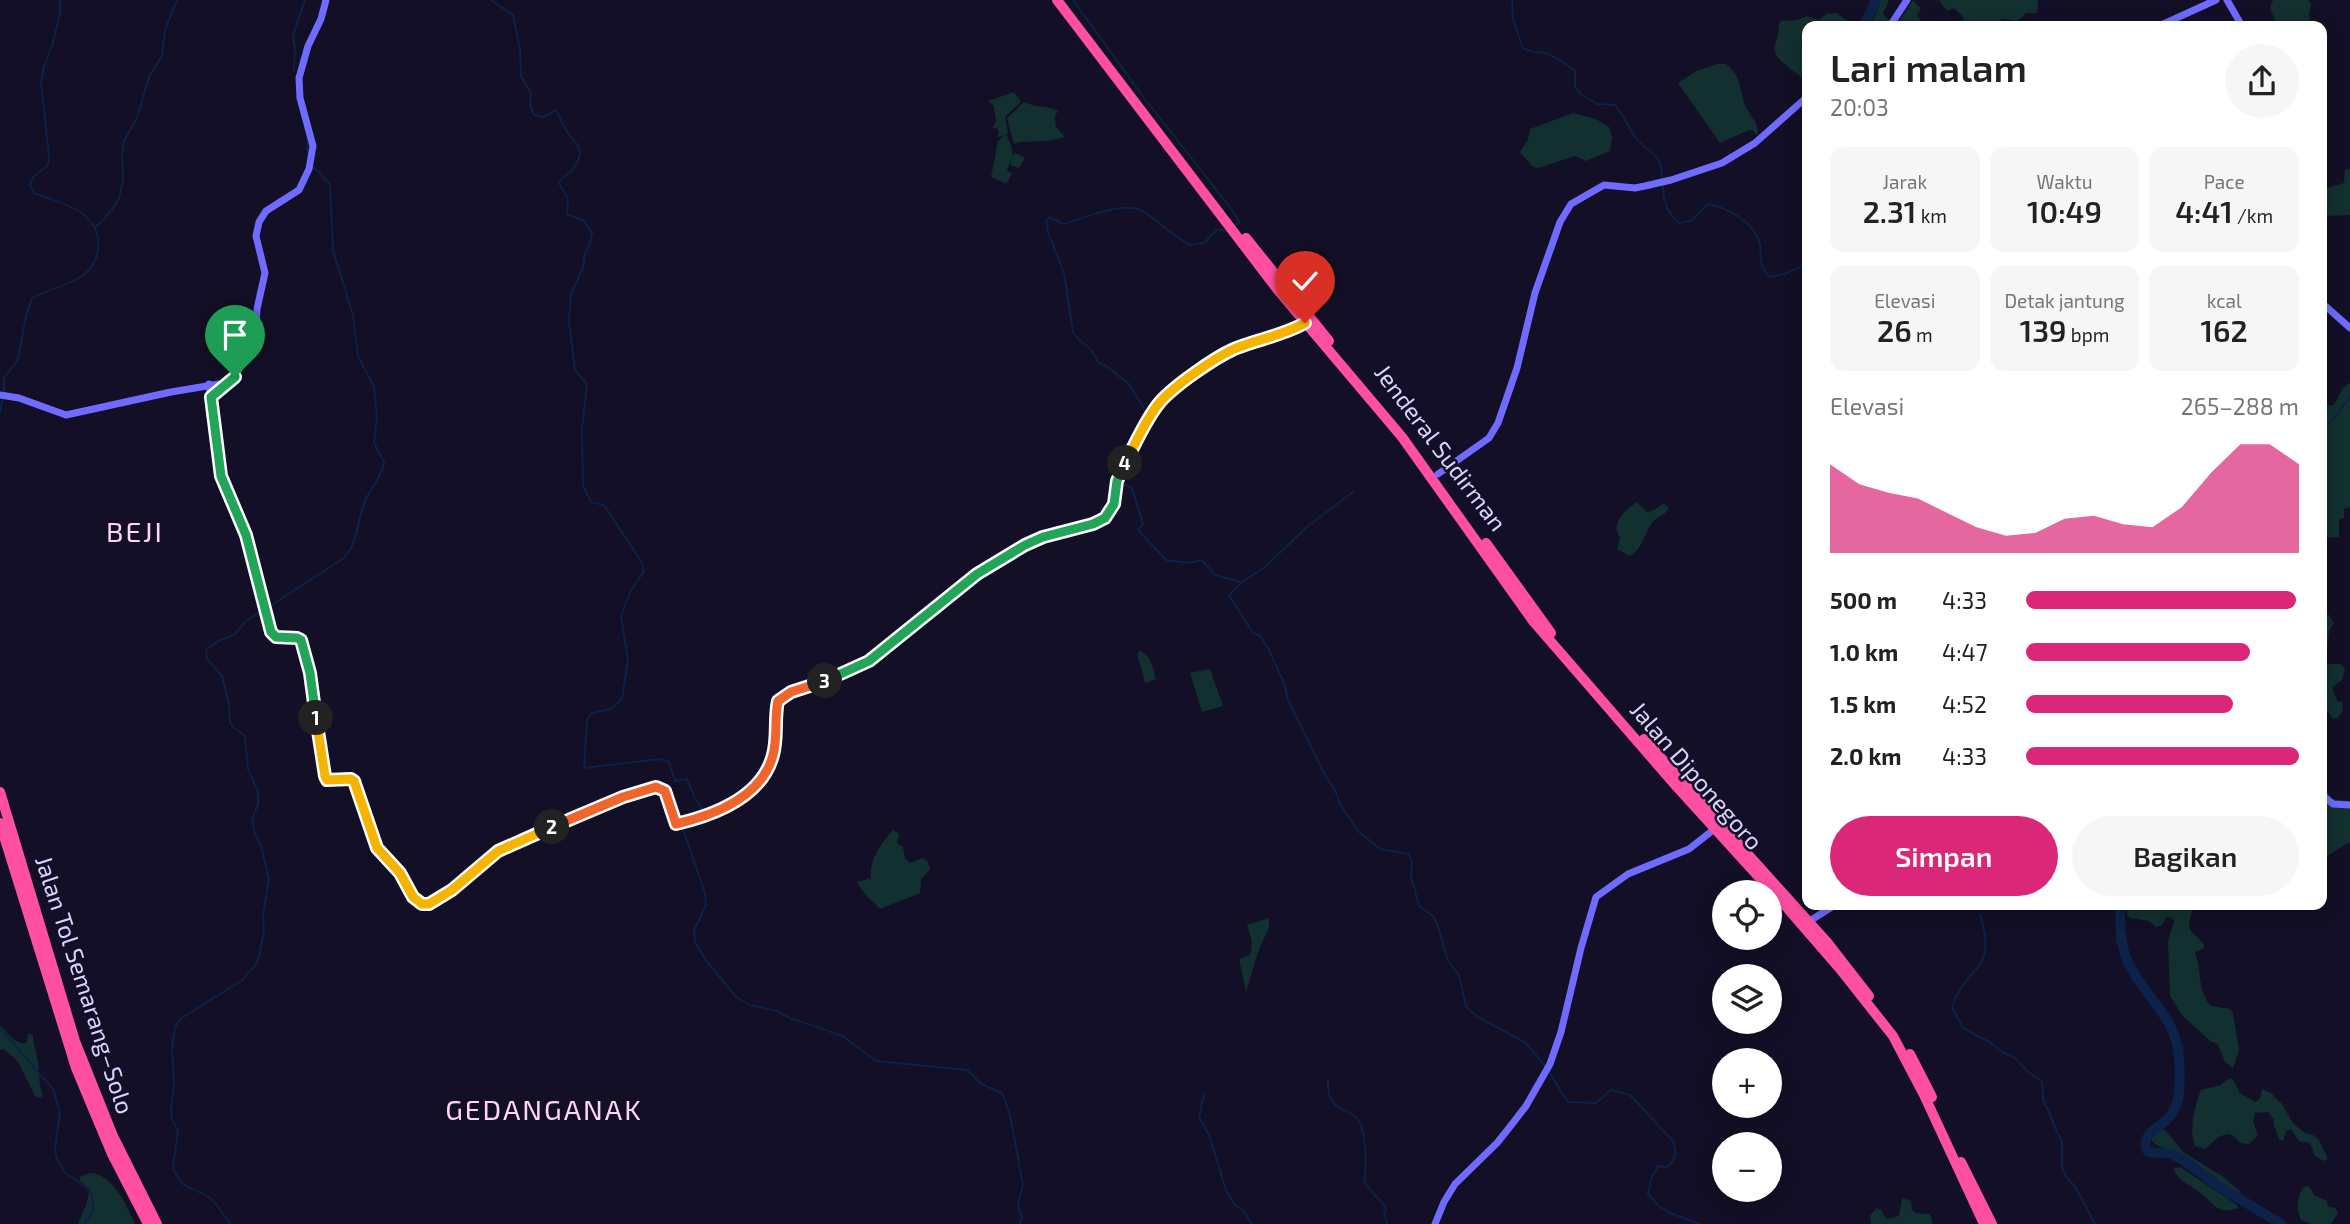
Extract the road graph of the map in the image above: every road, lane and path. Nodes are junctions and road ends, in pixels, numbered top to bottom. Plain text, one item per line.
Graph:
1 (326, 0) edge
2 (1057, 0) edge
3 (1065, 0) edge
4 (1906, 0) edge
5 (2216, 0) edge
6 (2227, 0) edge
7 (1894, 21) edge
8 (2170, 21) edge
9 (2239, 21) edge
10 (1802, 101) edge
11 (1152, 121) junction
12 (2327, 307) edge
13 (1308, 321) junction
14 (2350, 328) edge
15 (226, 383) junction
16 (209, 384) junction
17 (0, 395) edge
18 (211, 397) junction
19 (1435, 476) junction
20 (1604, 699) joint
21 (0, 792) edge
22 (2327, 799) edge
23 (2350, 805) edge
24 (0, 823) edge
25 (1717, 827) junction
26 (1762, 877) junction
27 (1827, 910) edge
28 (1808, 922) junction
29 (1950, 1145) junction
30 (1986, 1221) edge
31 (148, 1224) edge
32 (157, 1224) edge
33 (1435, 1224) edge

1 - 15 street
2 - 11 highway, Jenderal Sudirman
3 - 11 highway, Jenderal Sudirman
4 - 7 street
5 - 8 street
6 - 9 street
10 - 19 street
11 - 13 highway, Jenderal Sudirman
12 - 14 street
13 - 18 street
13 - 19 highway, Jenderal Sudirman
13 - 19 highway, Jenderal Sudirman
15 - 16 street
15 - 18 street
16 - 17 street
16 - 18 street
19 - 20 highway, Jenderal Sudirman
20 - 25 highway, Jalan Diponegoro
21 - 32 highway, Jalan Tol Semarang–Solo
22 - 23 street
24 - 31 highway, Jalan Tol Semarang–Solo
25 - 26 highway, Jalan Diponegoro
25 - 33 street
26 - 28 highway, Jalan Diponegoro
26 - 29 highway, Jalan Diponegoro
27 - 28 street
28 - 29 highway, Jalan Diponegoro
29 - 30 highway, Jalan Diponegoro

